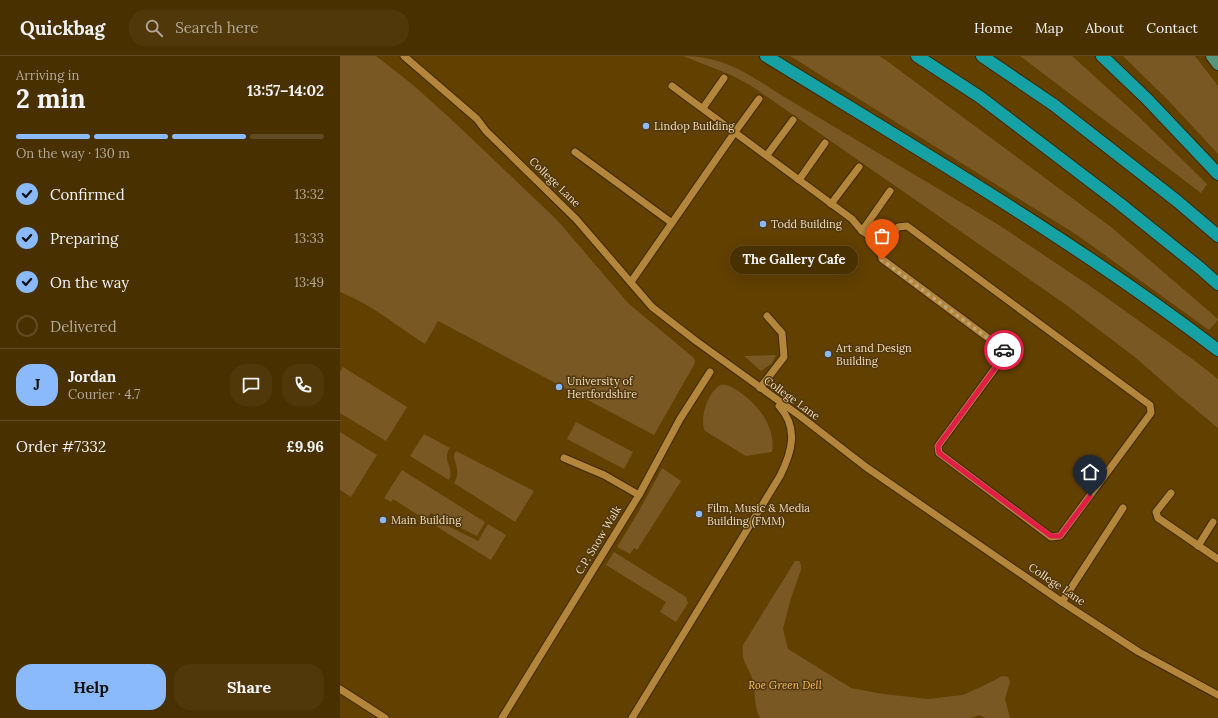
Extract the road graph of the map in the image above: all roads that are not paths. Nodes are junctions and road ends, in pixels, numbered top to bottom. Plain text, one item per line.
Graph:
1 (404, 56) edge
2 (766, 56) edge
3 (917, 56) edge
4 (982, 56) edge
5 (1102, 56) edge
6 (1212, 56) edge
7 (1218, 64) edge
8 (724, 78) dead end
9 (672, 86) dead end
10 (759, 99) dead end
11 (703, 108) junction
12 (793, 120) dead end
13 (735, 132) junction
14 (826, 143) dead end
15 (575, 152) dead end
16 (767, 155) junction
17 (859, 167) dead end
18 (1218, 174) edge
19 (799, 180) junction
20 (890, 191) dead end
21 (832, 204) junction
22 (672, 223) junction
23 (862, 231) junction
24 (1218, 236) edge
25 (884, 245) junction
26 (631, 282) junction
27 (1218, 284) edge
28 (767, 316) dead end
29 (1218, 350) edge
30 (710, 372) dead end
31 (760, 388) junction
32 (773, 398) junction
33 (564, 458) dead end
34 (1171, 493) dead end
35 (639, 495) junction
36 (1124, 508) dead end
37 (1213, 522) dead end
38 (1198, 546) junction
39 (1218, 559) edge
40 (1062, 602) junction
41 (340, 689) edge
42 (1218, 695) edge
43 (385, 718) edge
44 (502, 718) edge
45 (632, 718) edge

1 - 26 street, College Lane
2 - 29 highway
3 - 27 highway
4 - 24 highway
5 - 18 highway
6 - 7 main road
8 - 11 street
9 - 11 street
10 - 13 street
11 - 13 street
12 - 16 street
13 - 16 street
13 - 22 street
14 - 19 street
15 - 22 street
16 - 19 street
17 - 21 street
19 - 21 street
20 - 23 street
21 - 23 street
22 - 26 street
23 - 25 street
25 - 25 street
26 - 31 street, College Lane
28 - 31 street
30 - 35 street, C.P. Snow Walk
31 - 32 street, College Lane
32 - 40 street, College Lane
32 - 45 street
33 - 35 street
34 - 38 street
35 - 44 street, C.P. Snow Walk
36 - 40 street
37 - 38 street
38 - 39 street
40 - 42 street, College Lane
41 - 43 street

